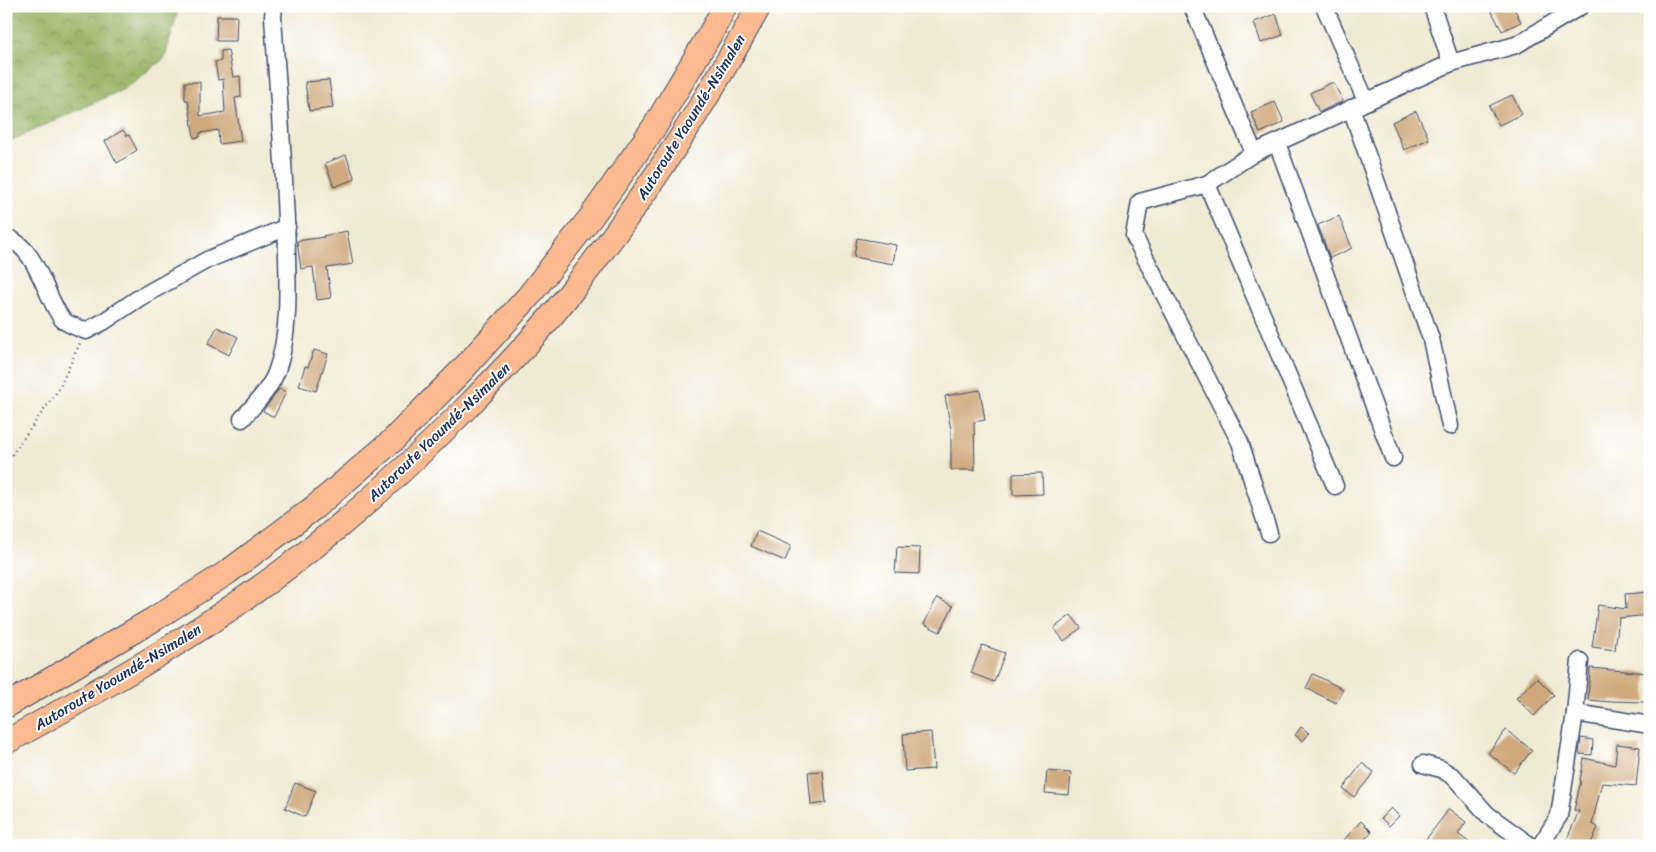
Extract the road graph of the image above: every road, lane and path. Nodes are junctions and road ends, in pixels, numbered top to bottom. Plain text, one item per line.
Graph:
1 (274, 6) edge
2 (725, 6) edge
3 (759, 6) edge
4 (1192, 6) edge
5 (1324, 6) edge
6 (1432, 6) edge
7 (1581, 6) edge
8 (1451, 63) junction
9 (1359, 105) junction
10 (1277, 142) junction
11 (1254, 153) junction
12 (1207, 184) junction
13 (286, 226) junction
14 (6, 237) edge
15 (86, 331) junction
16 (242, 419) dead end
17 (1450, 426) dead end
18 (1393, 458) dead end
19 (6, 463) edge
20 (1335, 486) dead end
21 (1269, 534) dead end
22 (1580, 661) dead end
23 (6, 706) edge
24 (1575, 713) junction
25 (1650, 725) edge
26 (6, 742) edge
27 (1423, 764) dead end
28 (1530, 846) edge
29 (1540, 846) edge

1 - 13 street
2 - 23 highway, Autoroute Yaoundé-Nsimalen
3 - 26 highway, Autoroute Yaoundé-Nsimalen
4 - 11 street
5 - 9 street
6 - 8 street
7 - 8 street
8 - 9 street
9 - 10 street
9 - 17 street
10 - 11 street
10 - 18 street
11 - 12 street
12 - 20 street
12 - 21 street
13 - 15 street
13 - 16 street
14 - 15 street
15 - 19 path
22 - 24 street
24 - 25 street
24 - 29 street
27 - 28 street

